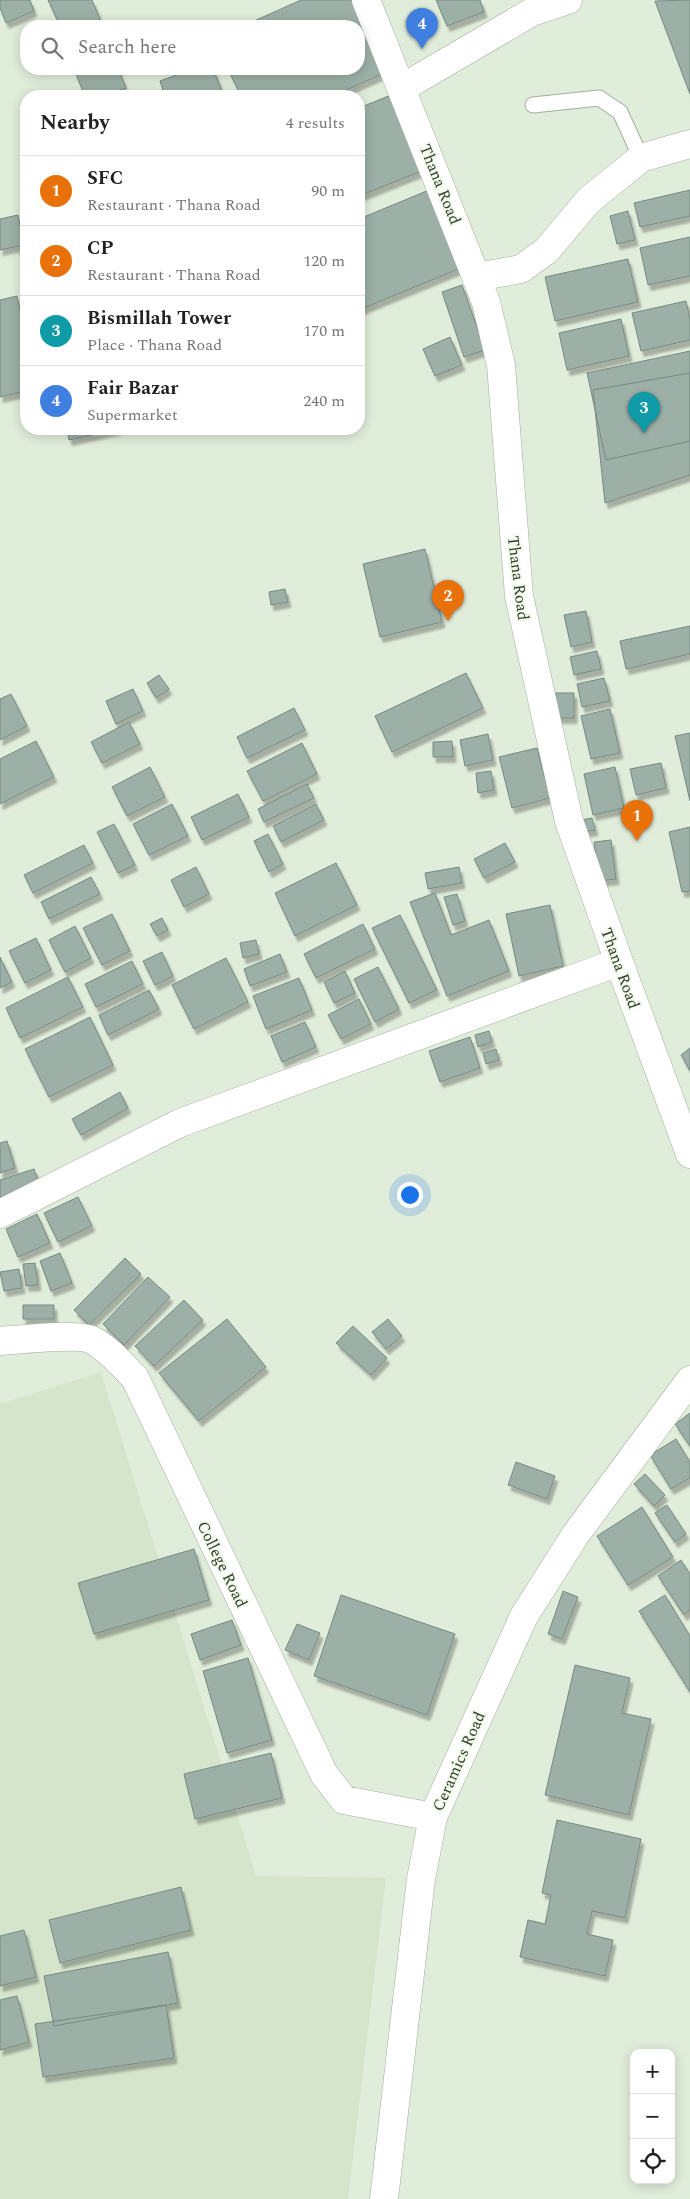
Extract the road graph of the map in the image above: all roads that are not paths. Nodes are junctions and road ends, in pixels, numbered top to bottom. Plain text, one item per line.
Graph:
1 (366, 0) edge
2 (568, 0) edge
3 (402, 88) junction
4 (533, 105) dead end
5 (690, 144) edge
6 (641, 158) junction
7 (477, 278) junction
8 (618, 962) junction
9 (690, 1154) edge
10 (0, 1214) edge
11 (0, 1341) edge
12 (690, 1380) edge
13 (433, 1816) junction
14 (384, 2199) edge

1 - 3 street, Thana Road
2 - 3 street
3 - 7 street, Thana Road
4 - 6 lane
5 - 6 street
6 - 7 street
7 - 8 street, Thana Road
8 - 9 street, Thana Road
8 - 10 street
11 - 13 street, College Road
12 - 13 street, Ceramics Road
13 - 14 street, Ceramics Road

